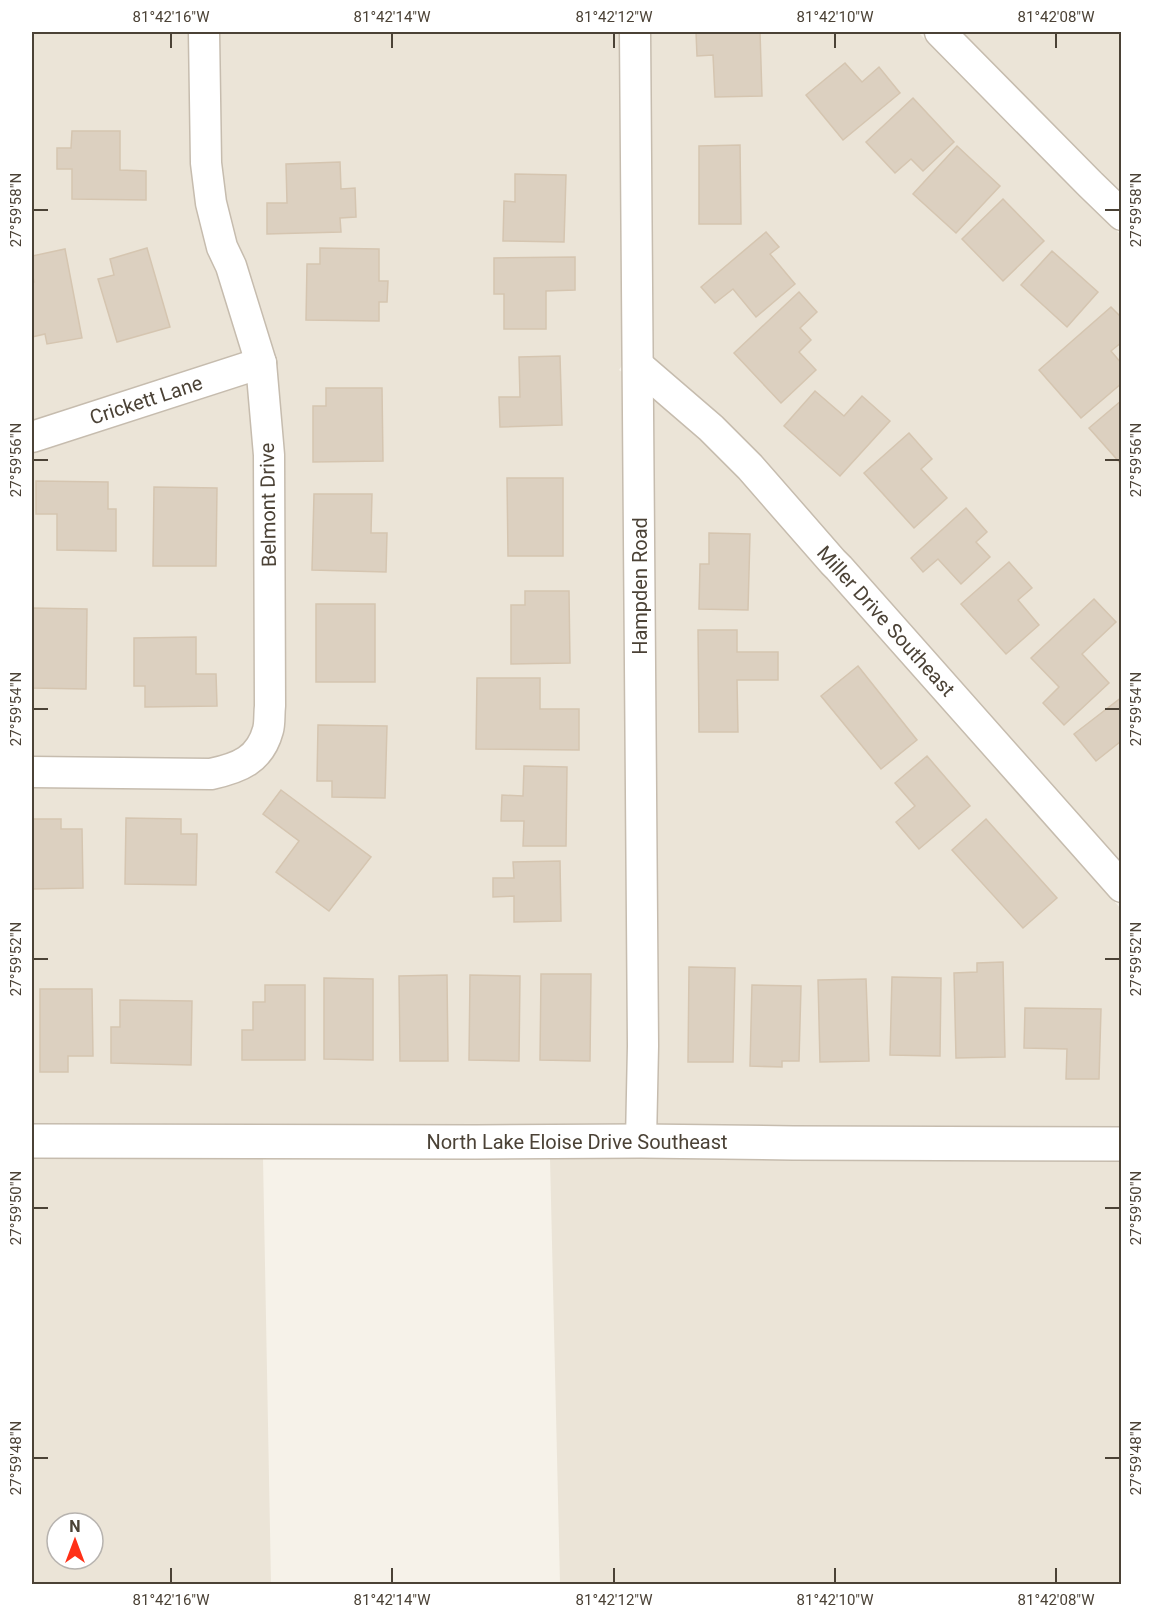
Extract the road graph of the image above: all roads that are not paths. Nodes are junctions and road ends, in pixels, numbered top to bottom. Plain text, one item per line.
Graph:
1 (204, 32) edge
2 (635, 32) edge
3 (939, 32) edge
4 (1122, 215) edge
5 (261, 363) junction
6 (639, 366) junction
7 (32, 437) edge
8 (32, 772) edge
9 (1122, 887) edge
10 (641, 1141) junction
11 (32, 1142) edge
12 (1122, 1144) edge

1 - 5 street, Belmont Drive
2 - 6 street, Hampden Road
3 - 4 street
5 - 7 street, Crickett Lane
5 - 8 street, Belmont Drive
6 - 9 street, Miller Drive Southeast
6 - 10 street, Hampden Road
10 - 11 street, North Lake Eloise Drive Southeast
10 - 12 street, North Lake Eloise Drive Southeast

